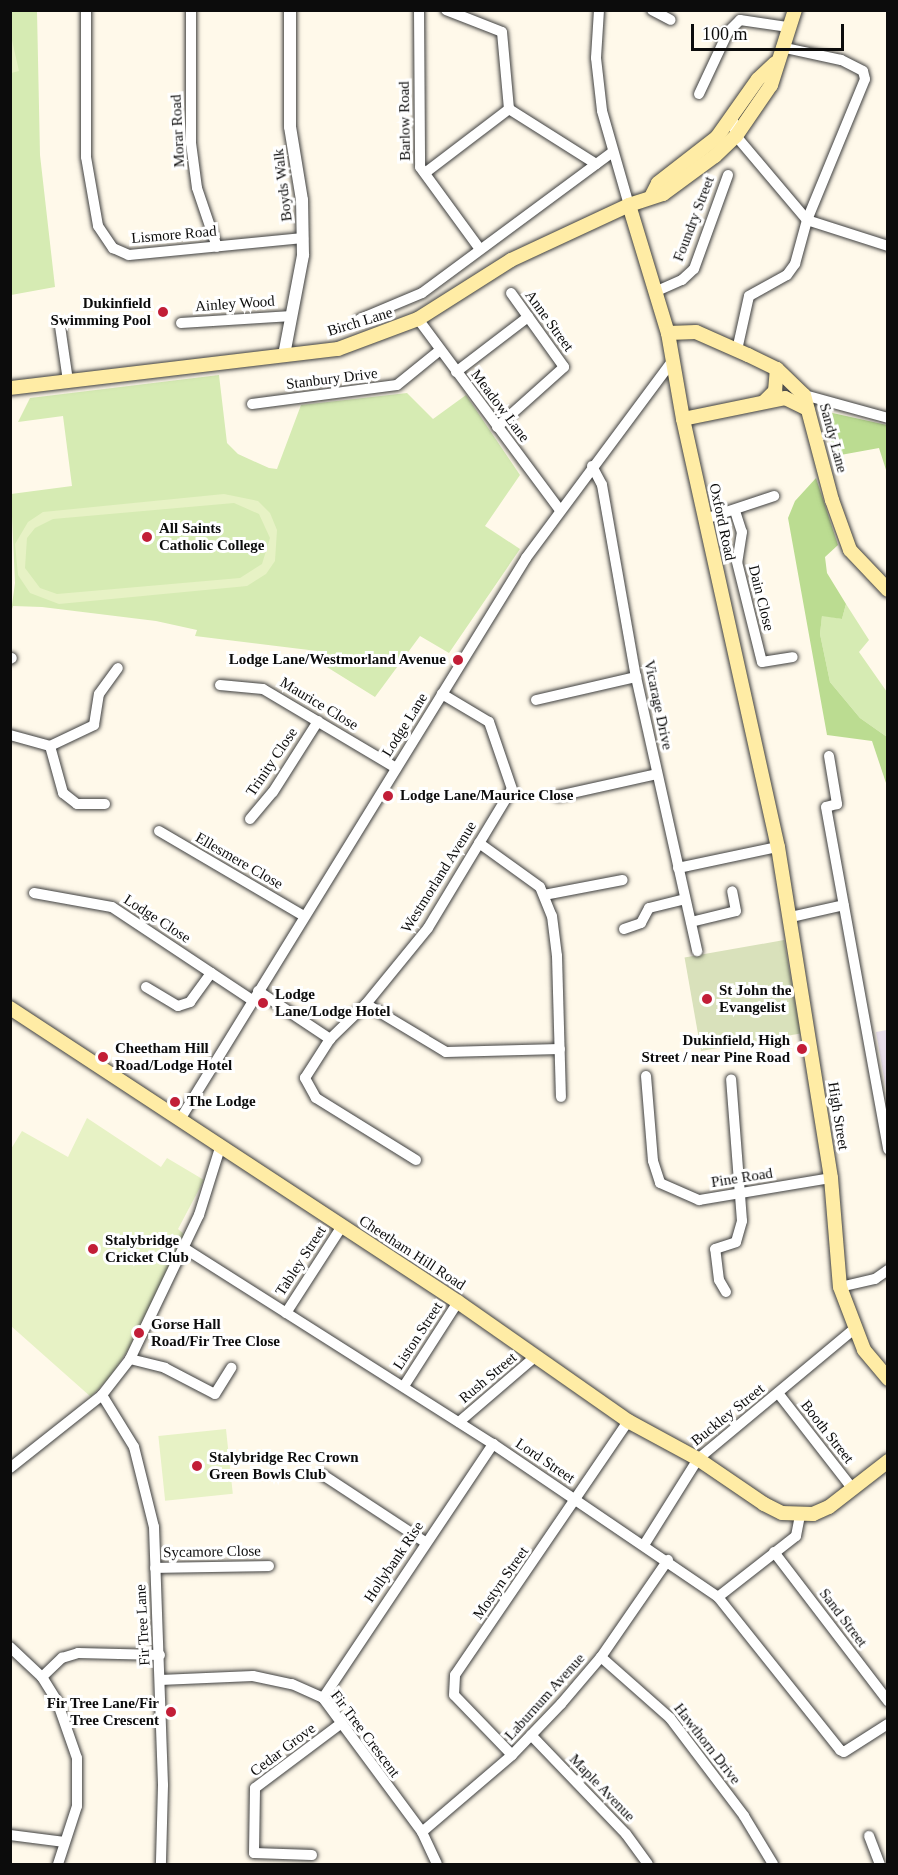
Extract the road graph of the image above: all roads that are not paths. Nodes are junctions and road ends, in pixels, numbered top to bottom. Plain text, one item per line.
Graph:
1 (86, 10) edge
2 (191, 10) edge
3 (290, 10) edge
4 (419, 10) edge
5 (446, 10) edge
6 (599, 10) edge
7 (652, 10) edge
8 (795, 10) edge
9 (671, 20) dead end
10 (788, 27) junction
11 (781, 47) junction
12 (775, 63) junction
13 (699, 94) dead end
14 (509, 109) junction
15 (732, 116) junction
16 (736, 136) junction
17 (611, 153) junction
18 (596, 164) junction
19 (425, 173) junction
20 (728, 175) dead end
21 (652, 195) junction
22 (629, 205) junction
23 (807, 220) junction
24 (303, 238) junction
25 (888, 246) edge
26 (217, 247) junction
27 (480, 248) junction
28 (657, 291) junction
29 (510, 293) dead end
30 (292, 316) junction
31 (528, 317) junction
32 (360, 319) dead end
33 (418, 319) junction
34 (181, 323) dead end
35 (60, 326) dead end
36 (668, 333) junction
37 (440, 350) junction
38 (737, 350) junction
39 (284, 355) junction
40 (673, 360) junction
41 (777, 369) junction
42 (456, 372) junction
43 (68, 381) junction
44 (10, 388) edge
45 (804, 395) junction
46 (764, 402) junction
47 (252, 404) dead end
48 (808, 409) junction
49 (888, 418) edge
50 (683, 419) junction
51 (496, 427) junction
52 (592, 466) junction
53 (774, 496) dead end
54 (559, 509) junction
55 (735, 511) junction
56 (705, 519) junction
57 (888, 590) edge
58 (793, 657) dead end
59 (118, 668) dead end
60 (636, 677) junction
61 (220, 685) dead end
62 (442, 694) junction
63 (536, 700) dead end
64 (318, 722) junction
65 (10, 735) edge
66 (50, 746) junction
67 (830, 756) dead end
68 (396, 768) junction
69 (657, 774) junction
70 (558, 796) dead end
71 (105, 804) dead end
72 (250, 819) dead end
73 (159, 831) dead end
74 (479, 843) junction
75 (778, 847) junction
76 (678, 868) junction
77 (623, 880) dead end
78 (732, 891) dead end
79 (34, 892) dead end
80 (543, 895) junction
81 (685, 899) junction
82 (844, 905) junction
83 (304, 916) junction
84 (791, 916) junction
85 (691, 922) junction
86 (624, 930) dead end
87 (697, 951) dead end
88 (212, 973) junction
89 (146, 987) dead end
90 (255, 995) junction
91 (366, 1004) junction
92 (10, 1008) edge
93 (330, 1039) junction
94 (560, 1049) junction
95 (646, 1076) dead end
96 (731, 1079) dead end
97 (561, 1097) dead end
98 (181, 1118) junction
99 (221, 1145) junction
100 (888, 1149) edge
101 (416, 1160) dead end
102 (831, 1178) junction
103 (741, 1193) junction
104 (342, 1226) junction
105 (184, 1248) junction
106 (888, 1270) edge
107 (840, 1287) junction
108 (726, 1292) dead end
109 (458, 1302) junction
110 (286, 1313) junction
111 (854, 1329) junction
112 (536, 1356) junction
113 (130, 1359) junction
114 (231, 1368) dead end
115 (888, 1379) edge
116 (404, 1386) junction
117 (778, 1393) junction
118 (102, 1395) junction
119 (628, 1421) junction
120 (459, 1422) junction
121 (493, 1444) junction
122 (698, 1459) junction
123 (888, 1461) edge
124 (10, 1468) edge
125 (323, 1475) dead end
126 (852, 1488) junction
127 (576, 1500) junction
128 (800, 1516) junction
129 (425, 1542) junction
130 (644, 1545) junction
131 (774, 1552) junction
132 (668, 1560) junction
133 (269, 1566) dead end
134 (155, 1568) junction
135 (718, 1597) junction
136 (10, 1647) edge
137 (160, 1654) junction
138 (601, 1656) junction
139 (42, 1677) junction
140 (160, 1680) junction
141 (322, 1698) junction
142 (888, 1701) edge
143 (888, 1724) edge
144 (339, 1725) junction
145 (531, 1735) junction
146 (512, 1755) junction
147 (422, 1833) junction
148 (10, 1835) edge
149 (868, 1836) dead end
150 (65, 1842) junction
151 (312, 1855) dead end
152 (642, 1863) edge
153 (58, 1864) edge
154 (161, 1864) edge
155 (437, 1864) edge
156 (773, 1864) edge
157 (880, 1864) edge

1 - 26 street, Lismore Road
2 - 26 street, Morar Road
3 - 24 street, Boyds Walk
4 - 19 street, Barlow Road
5 - 14 street
6 - 17 street
7 - 9 street
8 - 10 main road
10 - 11 main road
10 - 13 street
11 - 12 main road
11 - 23 street
12 - 15 main road, Birch Lane
12 - 16 main road, Birch Lane
14 - 18 street
14 - 19 street
15 - 16 street
15 - 21 main road, Birch Lane
16 - 21 main road, Birch Lane
16 - 23 street
17 - 18 street, Birch Lane
17 - 22 street
18 - 27 street, Birch Lane
19 - 27 street, Barlow Road
20 - 28 street, Foundry Street
21 - 22 main road, Birch Lane
22 - 28 main road, Oxford Road
22 - 33 main road, Birch Lane
23 - 25 street
23 - 38 street
24 - 26 street, Lismore Road
24 - 30 street, Boyds Walk
27 - 32 street, Birch Lane
28 - 36 main road, Oxford Road
29 - 31 street, Anne Street
30 - 34 street, Ainley Wood
30 - 39 street, Boyds Walk
31 - 42 street
31 - 51 street, Anne Street
33 - 37 street, Meadow Lane
33 - 39 main road, Birch Lane
35 - 43 street
36 - 38 main road, Sandy Lane
36 - 40 main road, Oxford Road
37 - 42 street, Meadow Lane
37 - 47 street, Stanbury Drive
38 - 41 main road, Sandy Lane
39 - 43 main road, Birch Lane
40 - 50 main road, Oxford Road
40 - 52 street, Lodge Lane
41 - 45 main road, Sandy Lane
41 - 46 main road
42 - 51 street, Meadow Lane
43 - 44 main road, Birch Lane
45 - 48 main road, Sandy Lane
45 - 49 street
46 - 48 main road
46 - 50 main road
48 - 57 main road, Sandy Lane
50 - 56 main road, Oxford Road
51 - 54 street, Meadow Lane
52 - 54 street, Lodge Lane
52 - 60 street, Vicarage Drive
53 - 55 street
54 - 62 street, Lodge Lane
55 - 56 street
55 - 58 street, Dain Close
56 - 75 main road, Oxford Road
59 - 66 street
60 - 63 street
60 - 69 street, Vicarage Drive
61 - 64 street, Maurice Close
62 - 68 street, Lodge Lane
62 - 74 street, Westmorland Avenue
64 - 68 street, Maurice Close
64 - 72 street, Trinity Close
65 - 66 street
66 - 71 street
67 - 82 street
68 - 83 street, Lodge Lane
69 - 70 street
69 - 76 street, Vicarage Drive
73 - 83 street, Ellesmere Close
74 - 80 street
74 - 91 street, Westmorland Avenue
75 - 76 street
75 - 84 main road, High Street
76 - 81 street, Vicarage Drive
77 - 80 street
78 - 85 street
79 - 88 street, Lodge Close
80 - 94 street
81 - 85 street, Vicarage Drive
81 - 86 street
82 - 84 street
82 - 100 street
83 - 90 street, Lodge Lane
84 - 102 main road, High Street
85 - 87 street, Vicarage Drive
88 - 89 street
88 - 90 street, Lodge Close
90 - 93 street, Lodge Close
90 - 98 street, Lodge Lane
91 - 93 street, Westmorland Avenue
91 - 94 street
92 - 98 main road, Cheetham Hill Road
93 - 101 street, Westmorland Avenue
94 - 97 street
95 - 103 street, Pine Road
96 - 103 street
98 - 99 main road, Cheetham Hill Road
99 - 104 main road, Cheetham Hill Road
99 - 105 street
102 - 103 street, Pine Road
102 - 107 main road, High Street
103 - 108 street
104 - 109 main road, Cheetham Hill Road
104 - 110 street, Tabley Street
105 - 110 street, Lord Street
105 - 113 street
106 - 107 street
107 - 111 main road, High Street
109 - 112 main road, Cheetham Hill Road
109 - 116 street, Liston Street
110 - 116 street, Lord Street
111 - 115 main road, High Street
111 - 117 street, Buckley Street
112 - 119 main road, Cheetham Hill Road
112 - 120 street, Rush Street
113 - 114 street
113 - 118 street
116 - 120 street, Lord Street
117 - 122 street, Buckley Street
117 - 126 street, Booth Street
118 - 124 street
118 - 134 street, Fir Tree Lane
119 - 122 main road, Cheetham Hill Road
119 - 127 street, Mostyn Street
120 - 121 street, Lord Street
121 - 127 street, Lord Street
121 - 129 street, Hollybank Rise
122 - 128 main road, Cheetham Hill Road
122 - 130 street, Buckley Street
123 - 126 main road
125 - 129 street
126 - 128 main road
127 - 130 street, Lord Street
127 - 146 street, Mostyn Street
128 - 131 street
129 - 141 street, Hollybank Rise
130 - 132 street, Lord Street
131 - 135 street
131 - 142 street, Sand Street
132 - 135 street, Lord Street
132 - 138 street, Laburnum Avenue
133 - 134 street, Sycamore Close
134 - 137 street, Fir Tree Lane
135 - 143 street, Lord Street
136 - 139 street
137 - 139 street
137 - 140 street, Fir Tree Lane
138 - 145 street, Laburnum Avenue
138 - 156 street, Hawthorn Drive
139 - 150 street
140 - 141 street, Fir Tree Crescent
140 - 154 street, Fir Tree Lane
141 - 144 street, Fir Tree Crescent
144 - 147 street, Fir Tree Crescent
144 - 151 street, Cedar Grove
145 - 146 street, Laburnum Avenue
145 - 152 street, Maple Avenue
146 - 147 street, Laburnum Avenue
147 - 155 street, Fir Tree Crescent
148 - 150 street
149 - 157 street
150 - 153 street

